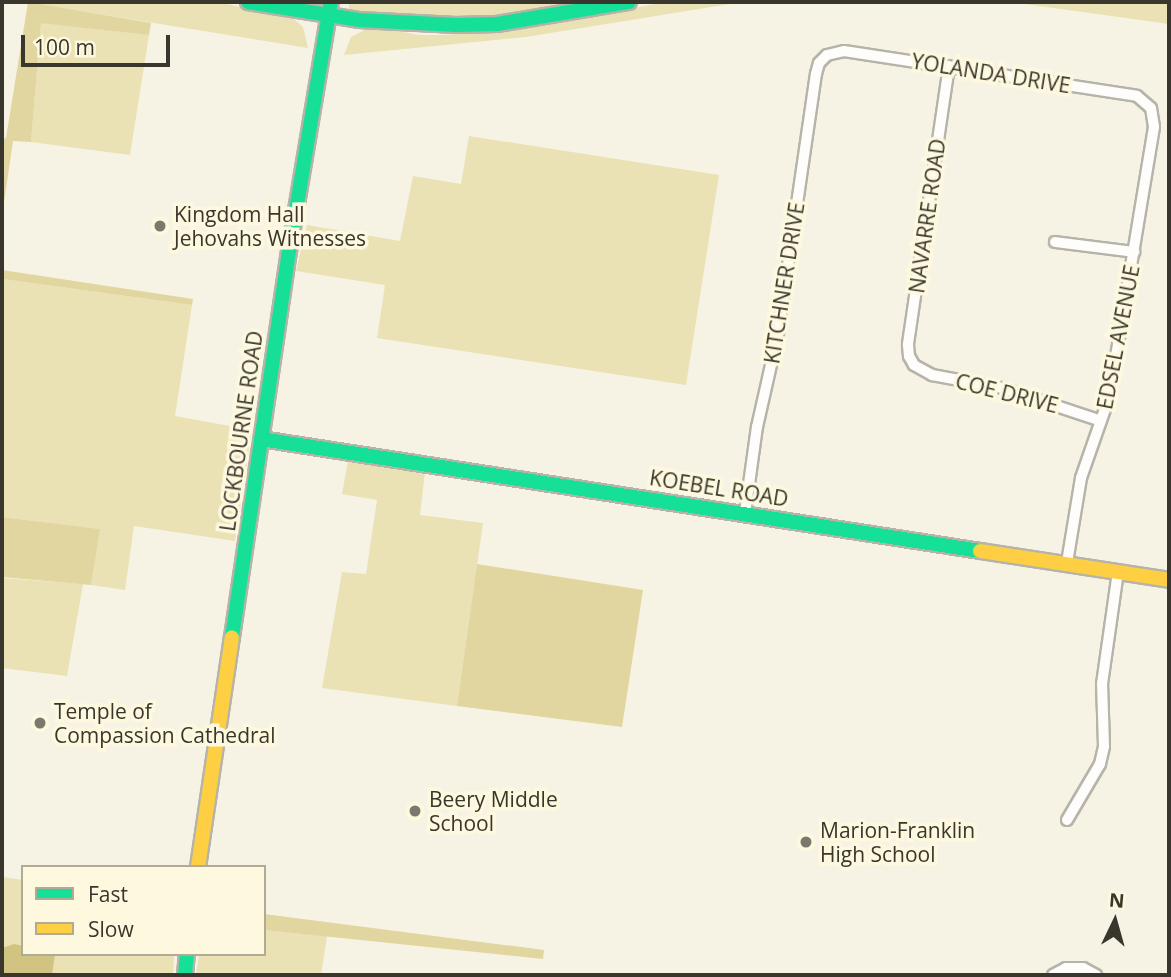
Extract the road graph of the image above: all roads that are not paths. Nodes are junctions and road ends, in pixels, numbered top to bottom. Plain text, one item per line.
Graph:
1 (248, 2) edge
2 (629, 2) edge
3 (330, 8) edge
4 (827, 55) joint
5 (949, 66) junction
6 (1151, 108) joint
7 (1055, 242) dead end
8 (1134, 252) junction
9 (914, 365) joint
10 (1101, 421) junction
11 (261, 439) junction
12 (744, 513) junction
13 (1067, 563) junction
14 (1118, 572) junction
15 (1169, 580) edge
16 (1068, 820) dead end
17 (198, 865) edge
18 (187, 956) edge
19 (185, 975) edge
20 (1053, 975) edge
21 (1096, 975) edge

1 - 3 main road
2 - 3 main road
3 - 11 main road, LOCKBOURNE ROAD
4 - 5 street, YOLANDA DRIVE
4 - 12 street, KITCHNER DRIVE
5 - 6 street, YOLANDA DRIVE
5 - 9 street, NAVARRE ROAD
6 - 8 street, EDSEL AVENUE
7 - 8 street
8 - 10 street, EDSEL AVENUE
9 - 10 street, COE DRIVE
10 - 13 street, EDSEL AVENUE
11 - 12 main road, KOEBEL ROAD
11 - 17 main road, LOCKBOURNE ROAD
12 - 13 main road, KOEBEL ROAD
13 - 14 main road, KOEBEL ROAD
14 - 15 main road, KOEBEL ROAD
14 - 16 street
18 - 19 main road
20 - 21 street

